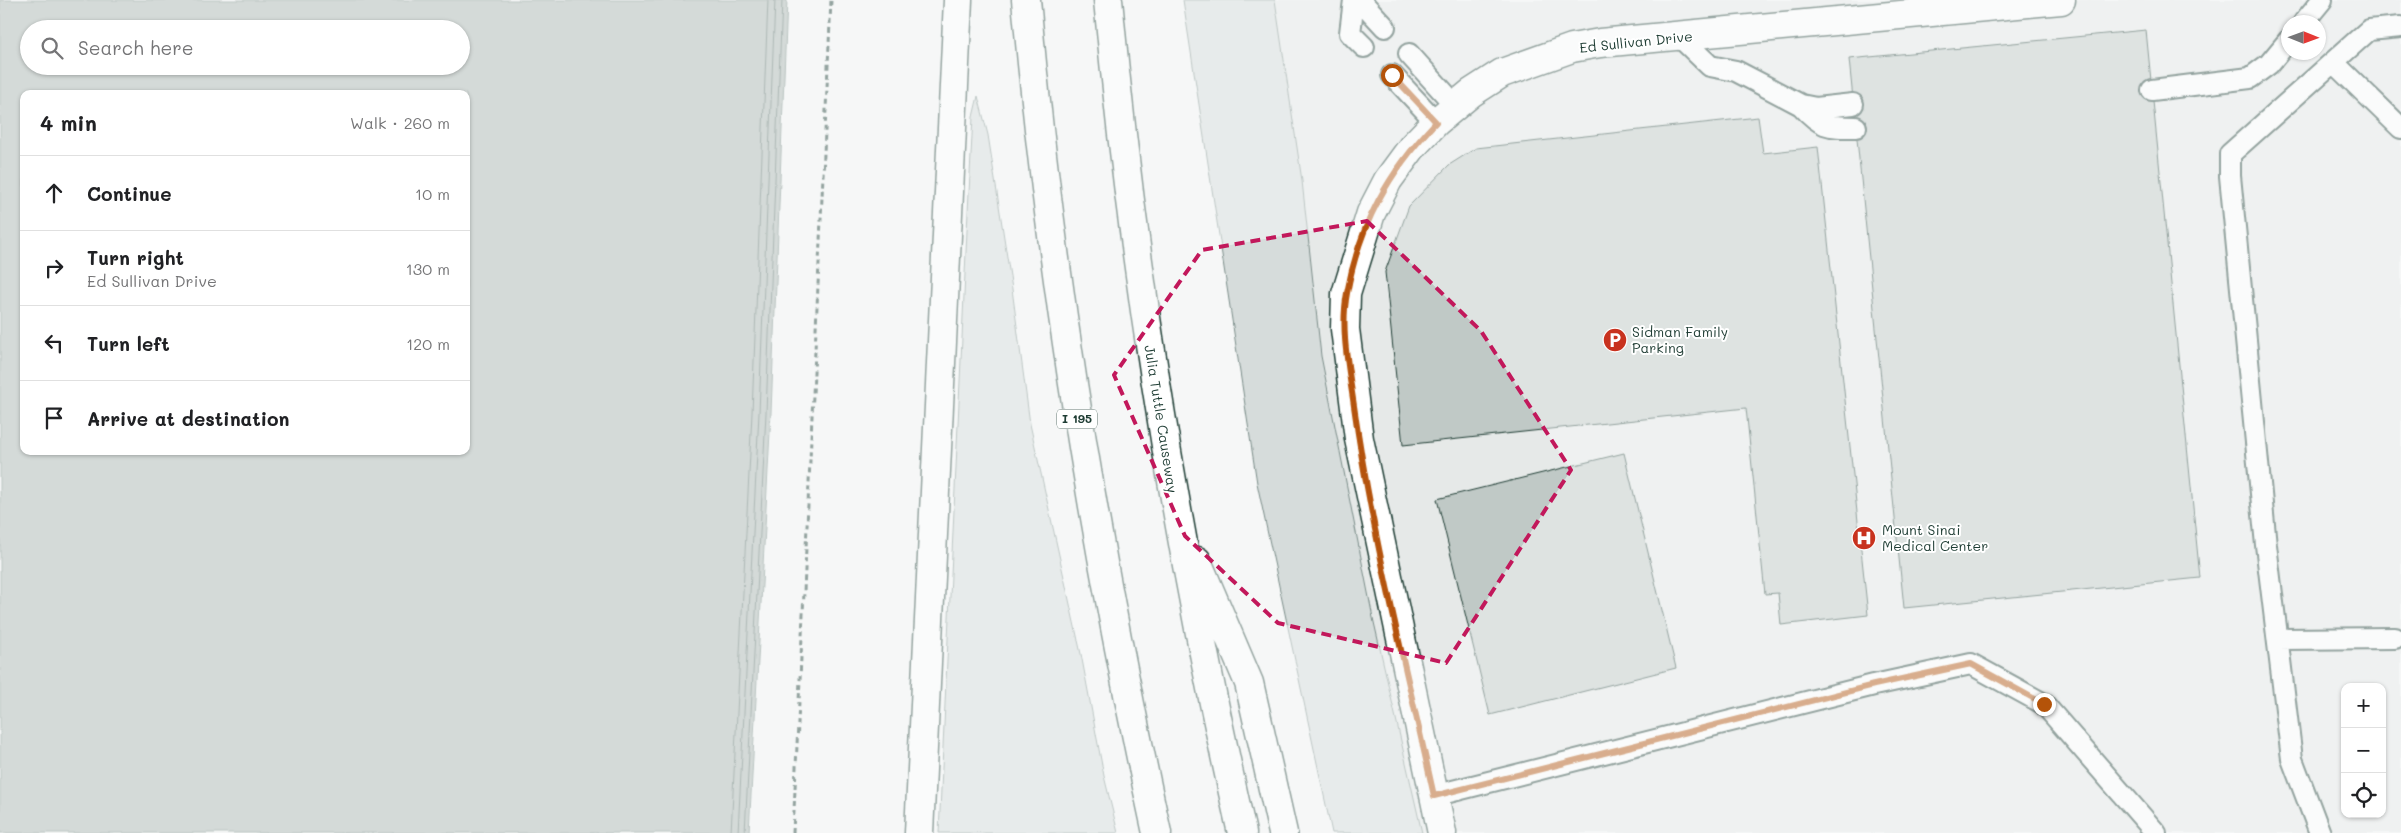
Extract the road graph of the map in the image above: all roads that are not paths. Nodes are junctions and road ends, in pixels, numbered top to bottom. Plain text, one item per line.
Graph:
1 (958, 0) edge
2 (1026, 0) edge
3 (1108, 0) edge
4 (1354, 0) edge
5 (1360, 0) edge
6 (2061, 0) edge
7 (2322, 0) edge
8 (2310, 15) edge
9 (1385, 27) dead end
10 (2401, 27) edge
11 (1680, 37) junction
12 (1364, 47) dead end
13 (2281, 50) edge
14 (1409, 54) dead end
15 (2333, 62) junction
16 (1392, 75) dead end
17 (2152, 90) dead end
18 (1853, 104) dead end
19 (1801, 105) junction
20 (1446, 114) junction
21 (1856, 127) dead end
22 (2401, 128) edge
23 (1177, 514) junction
24 (2278, 638) junction
25 (2399, 638) edge
26 (1434, 796) junction
27 (919, 833) edge
28 (1157, 833) edge
29 (1242, 833) edge
30 (1283, 833) edge
31 (1442, 833) edge
32 (2156, 833) edge
33 (2320, 833) edge

1 - 27 main road
2 - 28 main road, I 195
3 - 23 main road, Julia Tuttle Causeway
4 - 12 lane
5 - 9 lane
6 - 11 main road, Ed Sullivan Drive
7 - 8 lane
10 - 15 lane
11 - 19 lane
11 - 20 main road, Ed Sullivan Drive
13 - 17 lane
14 - 20 lane
15 - 22 lane
15 - 24 lane
16 - 20 lane
18 - 19 lane
19 - 21 lane
20 - 26 main road, Ed Sullivan Drive
23 - 29 main road, Julia Tuttle Causeway
23 - 30 main road
24 - 25 lane
24 - 33 lane
26 - 31 main road, Ed Sullivan Drive
26 - 32 lane

